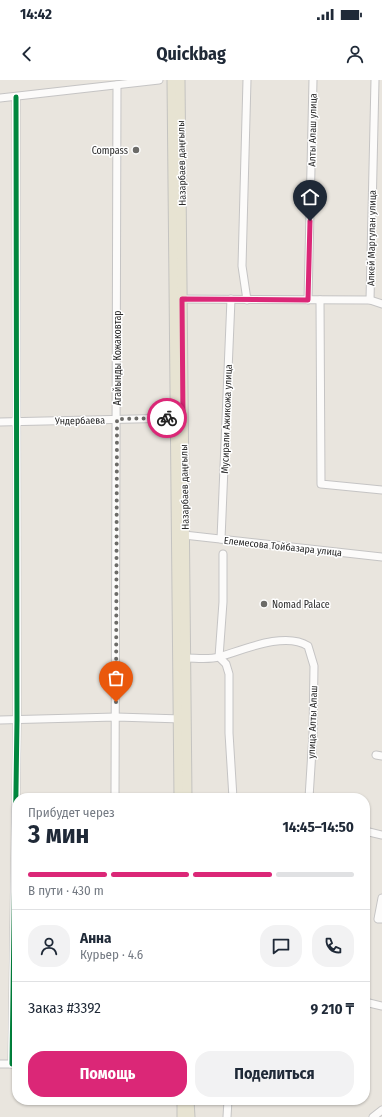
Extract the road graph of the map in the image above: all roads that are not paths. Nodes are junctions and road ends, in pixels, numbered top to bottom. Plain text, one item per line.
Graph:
1 (159, 80) edge
2 (172, 80) edge
3 (180, 80) edge
4 (247, 80) edge
5 (313, 80) edge
6 (375, 80) edge
7 (116, 85) junction
8 (16, 97) junction
9 (0, 98) edge
10 (178, 299) junction
11 (231, 299) junction
12 (247, 300) junction
13 (308, 300) junction
14 (320, 300) junction
15 (370, 300) junction
16 (382, 304) edge
17 (179, 418) junction
18 (117, 419) junction
19 (16, 421) junction
20 (0, 422) edge
21 (382, 490) edge
22 (184, 535) junction
23 (221, 539) junction
24 (224, 554) dead end
25 (382, 557) edge
26 (219, 657) junction
27 (185, 658) junction
28 (116, 717) junction
29 (182, 719) junction
30 (0, 720) edge
31 (17, 720) junction
32 (16, 793) edge
33 (115, 793) edge
34 (179, 793) edge
35 (187, 793) edge
36 (232, 793) edge
37 (309, 793) edge
38 (370, 832) edge
39 (382, 835) edge
40 (382, 898) edge
41 (382, 919) edge
42 (370, 1003) edge
43 (382, 1006) edge
44 (0, 1064) edge
45 (12, 1064) edge
46 (182, 1105) edge
47 (189, 1105) edge
48 (228, 1105) edge
49 (382, 1110) edge
50 (182, 1117) edge
51 (190, 1117) edge
52 (227, 1117) edge
53 (373, 1117) edge

1 - 7 street
2 - 10 main road, Назарбаев даңғылы
3 - 10 main road, Назарбаев даңғылы
4 - 12 street
5 - 13 street, Алты Алаш улица
6 - 15 street, Алкей Маргулан улица
7 - 8 street
7 - 18 street, Агайынды Кожаковтар
8 - 9 street
8 - 19 street
10 - 11 street
10 - 17 main road, Назарбаев даңғылы
11 - 12 street
11 - 23 street, Мусирали Ажикожа улица
12 - 13 street
13 - 14 street
14 - 15 street
14 - 21 street
15 - 16 street
17 - 18 street, Ундербаева
17 - 22 main road, Назарбаев даңғылы
17 - 29 main road, Назарбаев даңғылы
18 - 19 street, Ундербаева
18 - 28 street, Агайынды Кожаковтар
19 - 20 street, Ундербаева
19 - 31 street
22 - 23 street, Елемесова Тойбазара улица
22 - 27 main road, Назарбаев даңғылы
23 - 25 street, Елемесова Тойбазара улица
24 - 26 street
26 - 27 street
26 - 36 street
26 - 37 street, улица Алты Алаш
27 - 29 main road, Назарбаев даңғылы
28 - 29 street
28 - 31 street
28 - 33 street, Агайынды Кожаковтар
29 - 34 main road, Назарбаев даңғылы
29 - 35 main road, Назарбаев даңғылы
30 - 31 street
31 - 32 street
38 - 39 street
40 - 41 street
42 - 43 street
44 - 45 street
46 - 50 main road
47 - 51 main road
48 - 52 street
49 - 53 street

